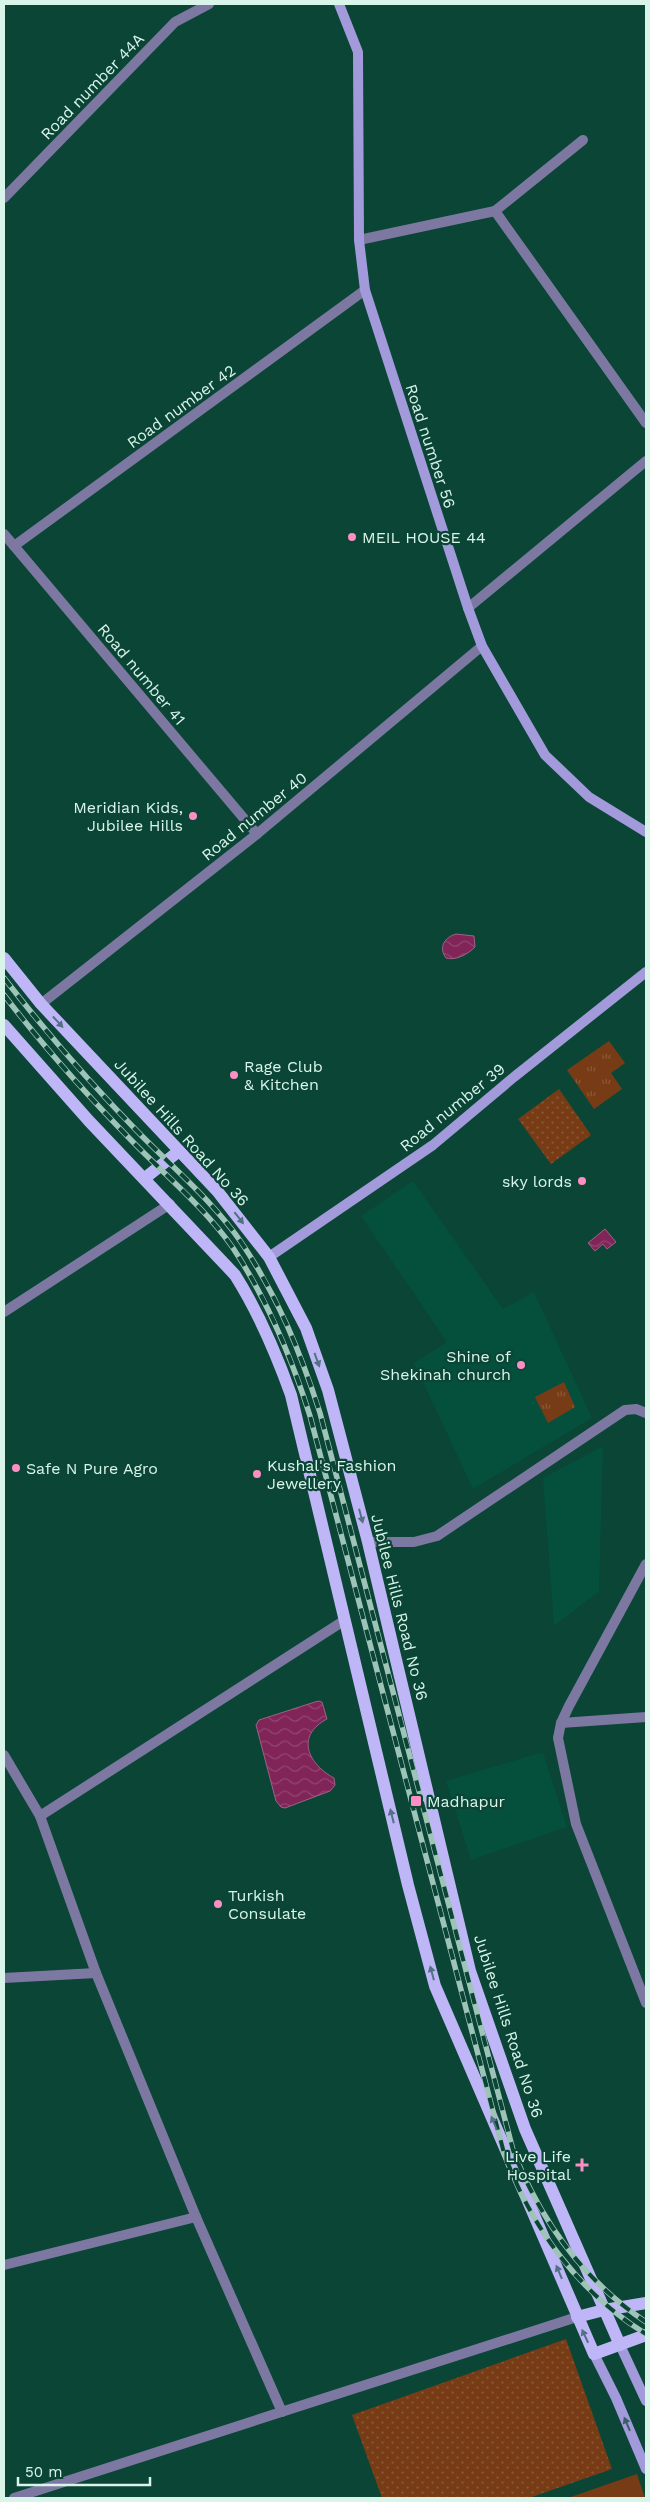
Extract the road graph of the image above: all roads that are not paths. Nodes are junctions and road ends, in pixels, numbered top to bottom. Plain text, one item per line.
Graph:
1 (209, 4) edge
2 (339, 4) edge
3 (583, 140) dead end
4 (4, 198) edge
5 (495, 211) junction
6 (359, 240) junction
7 (365, 290) junction
8 (646, 423) edge
9 (646, 461) edge
10 (4, 534) edge
11 (14, 546) junction
12 (468, 608) junction
13 (482, 646) junction
14 (646, 832) edge
15 (257, 834) junction
16 (4, 958) edge
17 (646, 972) edge
18 (41, 1004) junction
19 (4, 1025) edge
20 (179, 1150) junction
21 (145, 1178) junction
22 (170, 1204) junction
23 (269, 1257) junction
24 (4, 1312) edge
25 (646, 1413) edge
26 (368, 1542) junction
27 (646, 1564) edge
28 (345, 1620) junction
29 (646, 1717) edge
30 (561, 1723) junction
31 (4, 1755) edge
32 (40, 1816) junction
33 (96, 1972) junction
34 (4, 1978) edge
35 (646, 2004) edge
36 (196, 2217) junction
37 (4, 2264) edge
38 (646, 2303) edge
39 (604, 2310) junction
40 (577, 2318) junction
41 (646, 2335) edge
42 (620, 2345) junction
43 (594, 2354) junction
44 (646, 2401) edge
45 (282, 2412) junction
46 (646, 2469) edge
47 (25, 2496) edge
48 (14, 2498) edge

1 - 4 street, Road number 44A
2 - 6 street, Road number 56
3 - 5 street
5 - 6 street
5 - 8 street
6 - 7 street, Road number 56
7 - 11 street, Road number 42
7 - 12 street, Road number 56
9 - 12 street
10 - 11 street, Road number 41
11 - 15 street, Road number 41
12 - 13 street, Road number 56
13 - 14 street, Road number 56
13 - 15 street, Road number 40
15 - 18 street, Road number 40
16 - 18 main road, Jubilee Hills Road No 36
17 - 23 street, Road number 39
18 -> 20 main road, Jubilee Hills Road No 36
19 - 21 main road
20 - 21 main road
20 -> 23 main road, Jubilee Hills Road No 36
21 - 22 main road
22 - 24 street
22 - 28 main road
23 -> 26 main road, Jubilee Hills Road No 36
25 - 26 street
26 - 39 main road, Jubilee Hills Road No 36
27 - 30 street
28 - 32 street
40 -> 28 main road
29 - 30 street
30 - 35 street
31 - 32 street
32 - 33 street
33 - 34 street
33 - 36 street
36 - 37 street
36 - 45 street
38 - 39 main road
39 - 40 main road
39 - 42 main road, Jubilee Hills Road No 36
43 -> 40 main road
40 - 45 street
41 - 42 main road
42 - 43 main road
42 - 44 street
46 -> 43 street
45 - 47 street
47 - 48 street

